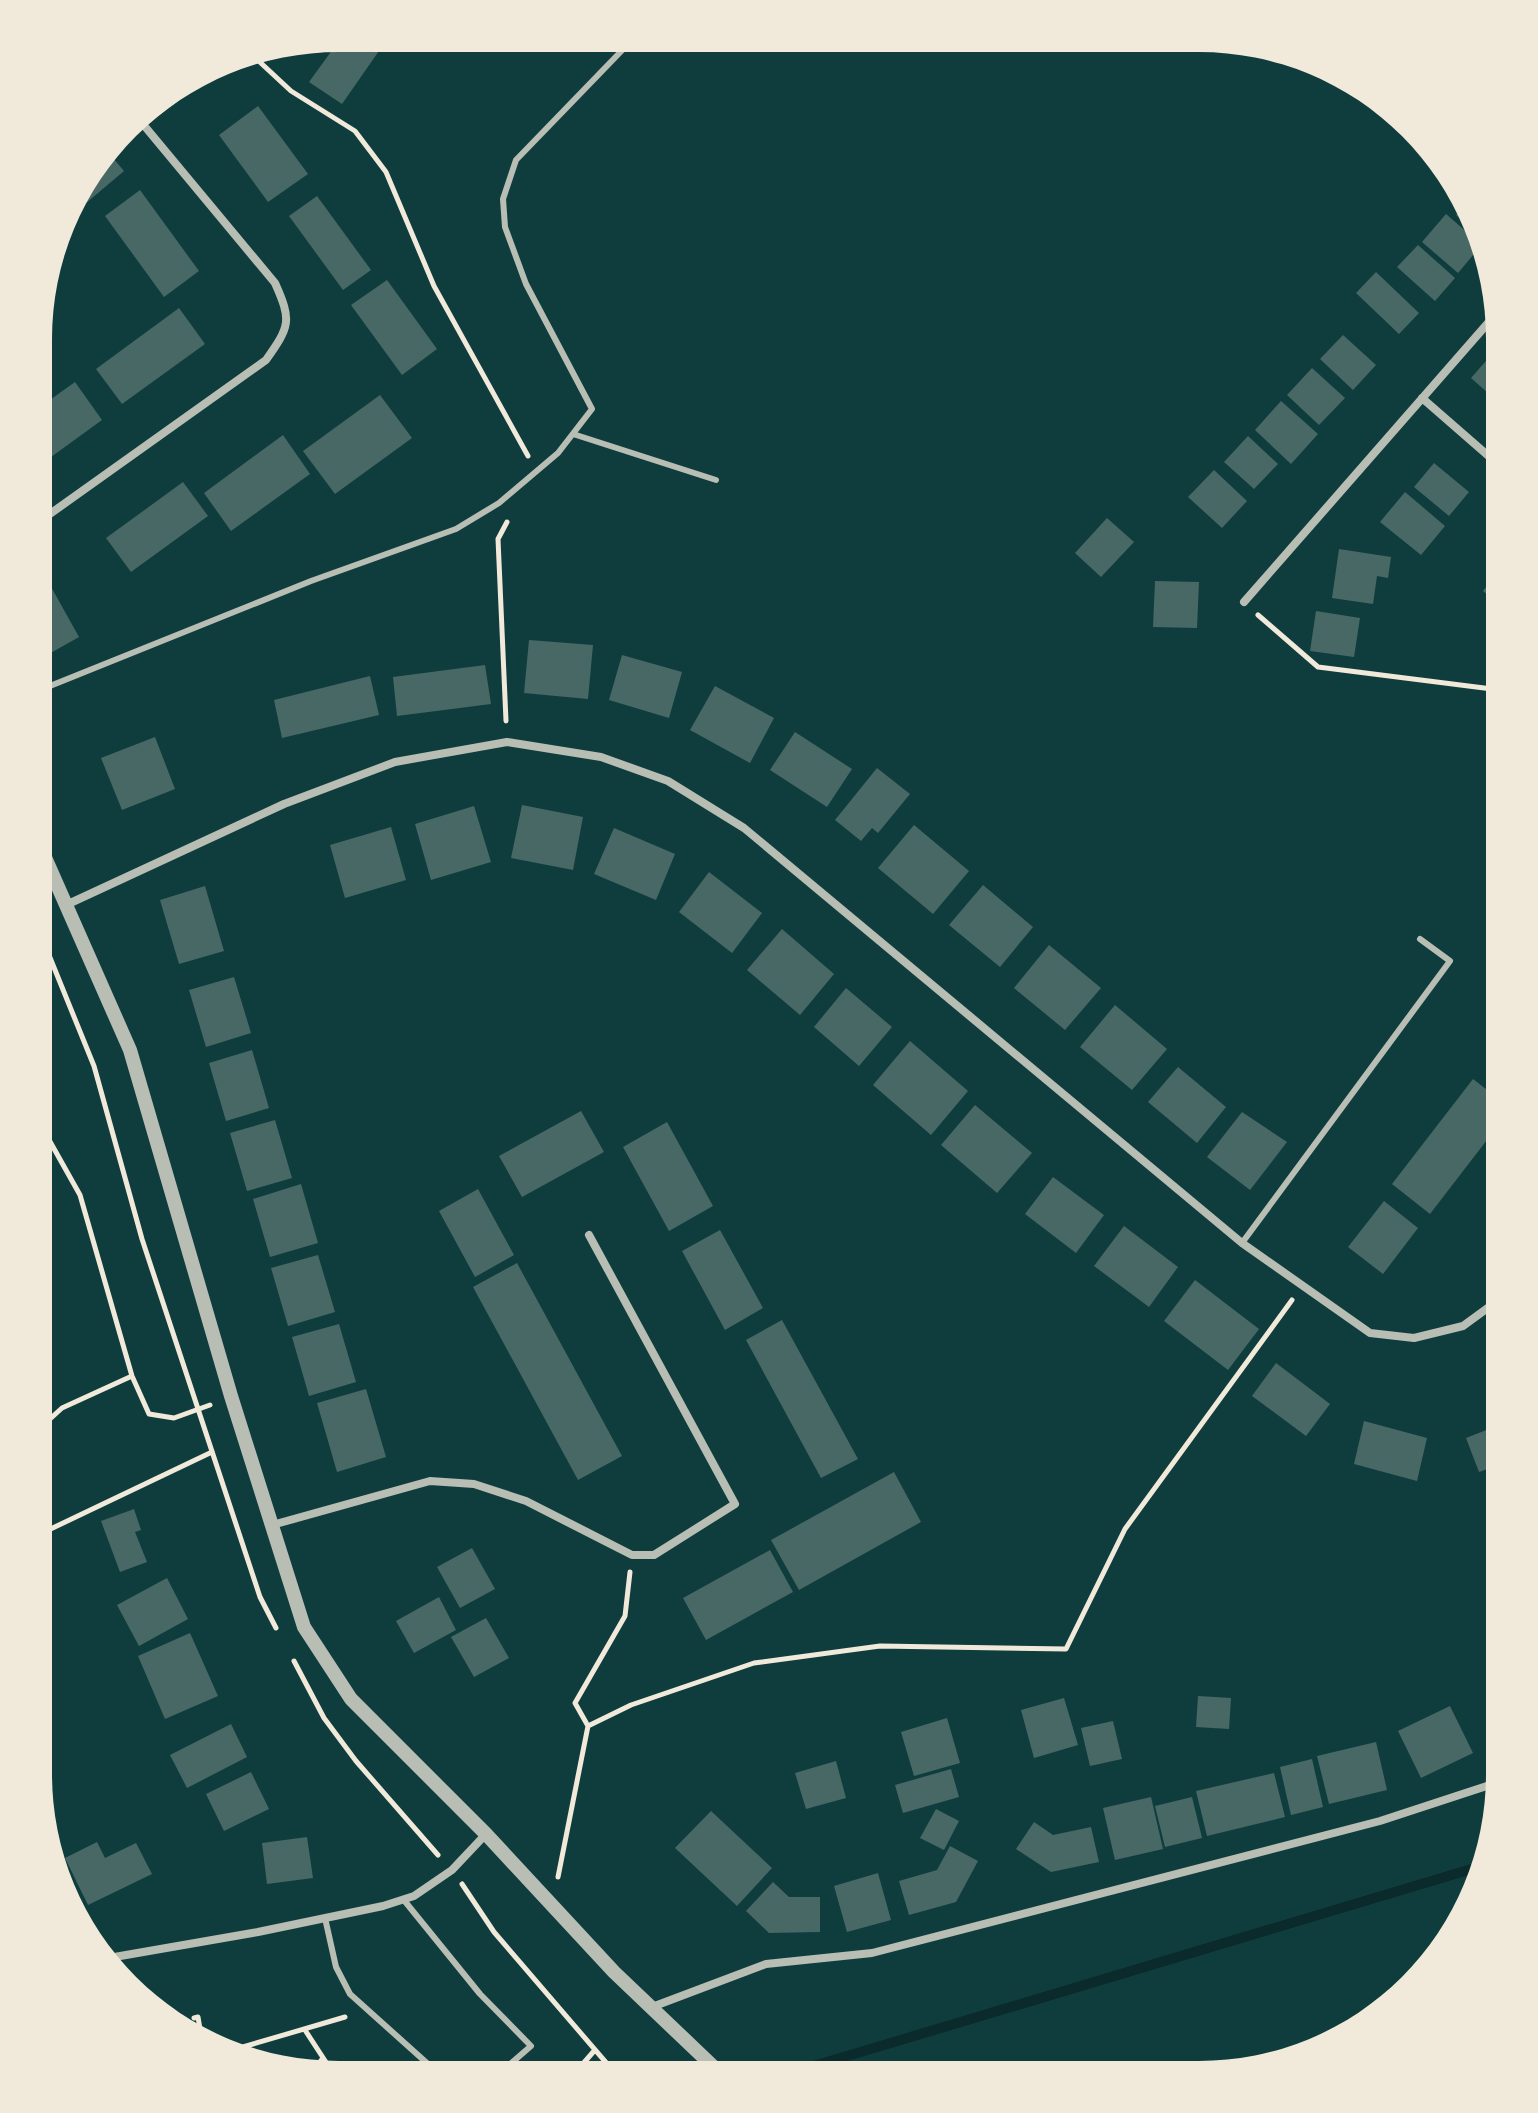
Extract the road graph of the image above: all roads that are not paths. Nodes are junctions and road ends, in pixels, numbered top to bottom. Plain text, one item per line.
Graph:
1 (620, 52) edge
2 (145, 127) edge
3 (1485, 326) edge
4 (1422, 398) junction
5 (573, 434) junction
6 (1486, 454) edge
7 (716, 480) dead end
8 (52, 512) edge
9 (1244, 602) road end
10 (52, 685) edge
11 (52, 875) edge
12 (65, 906) junction
13 (1420, 939) dead end
14 (589, 1235) dead end
15 (1242, 1243) junction
16 (1486, 1309) edge
17 (272, 1525) junction
18 (1485, 1786) edge
19 (486, 1834) junction
20 (403, 1899) junction
21 (325, 1918) junction
22 (117, 1956) edge
23 (651, 2008) junction
24 (424, 2061) edge
25 (514, 2061) edge
26 (707, 2061) edge

1 - 5 lane
2 - 8 street
3 - 4 street
4 - 6 street
4 - 9 street
5 - 7 lane
5 - 10 lane
11 - 12 street
12 - 15 street
12 - 17 street
13 - 15 lane
14 - 17 street
15 - 16 street
17 - 19 street
18 - 23 street
19 - 20 street
19 - 23 street
20 - 21 street
20 - 25 lane
21 - 22 street
21 - 24 lane
23 - 26 street

